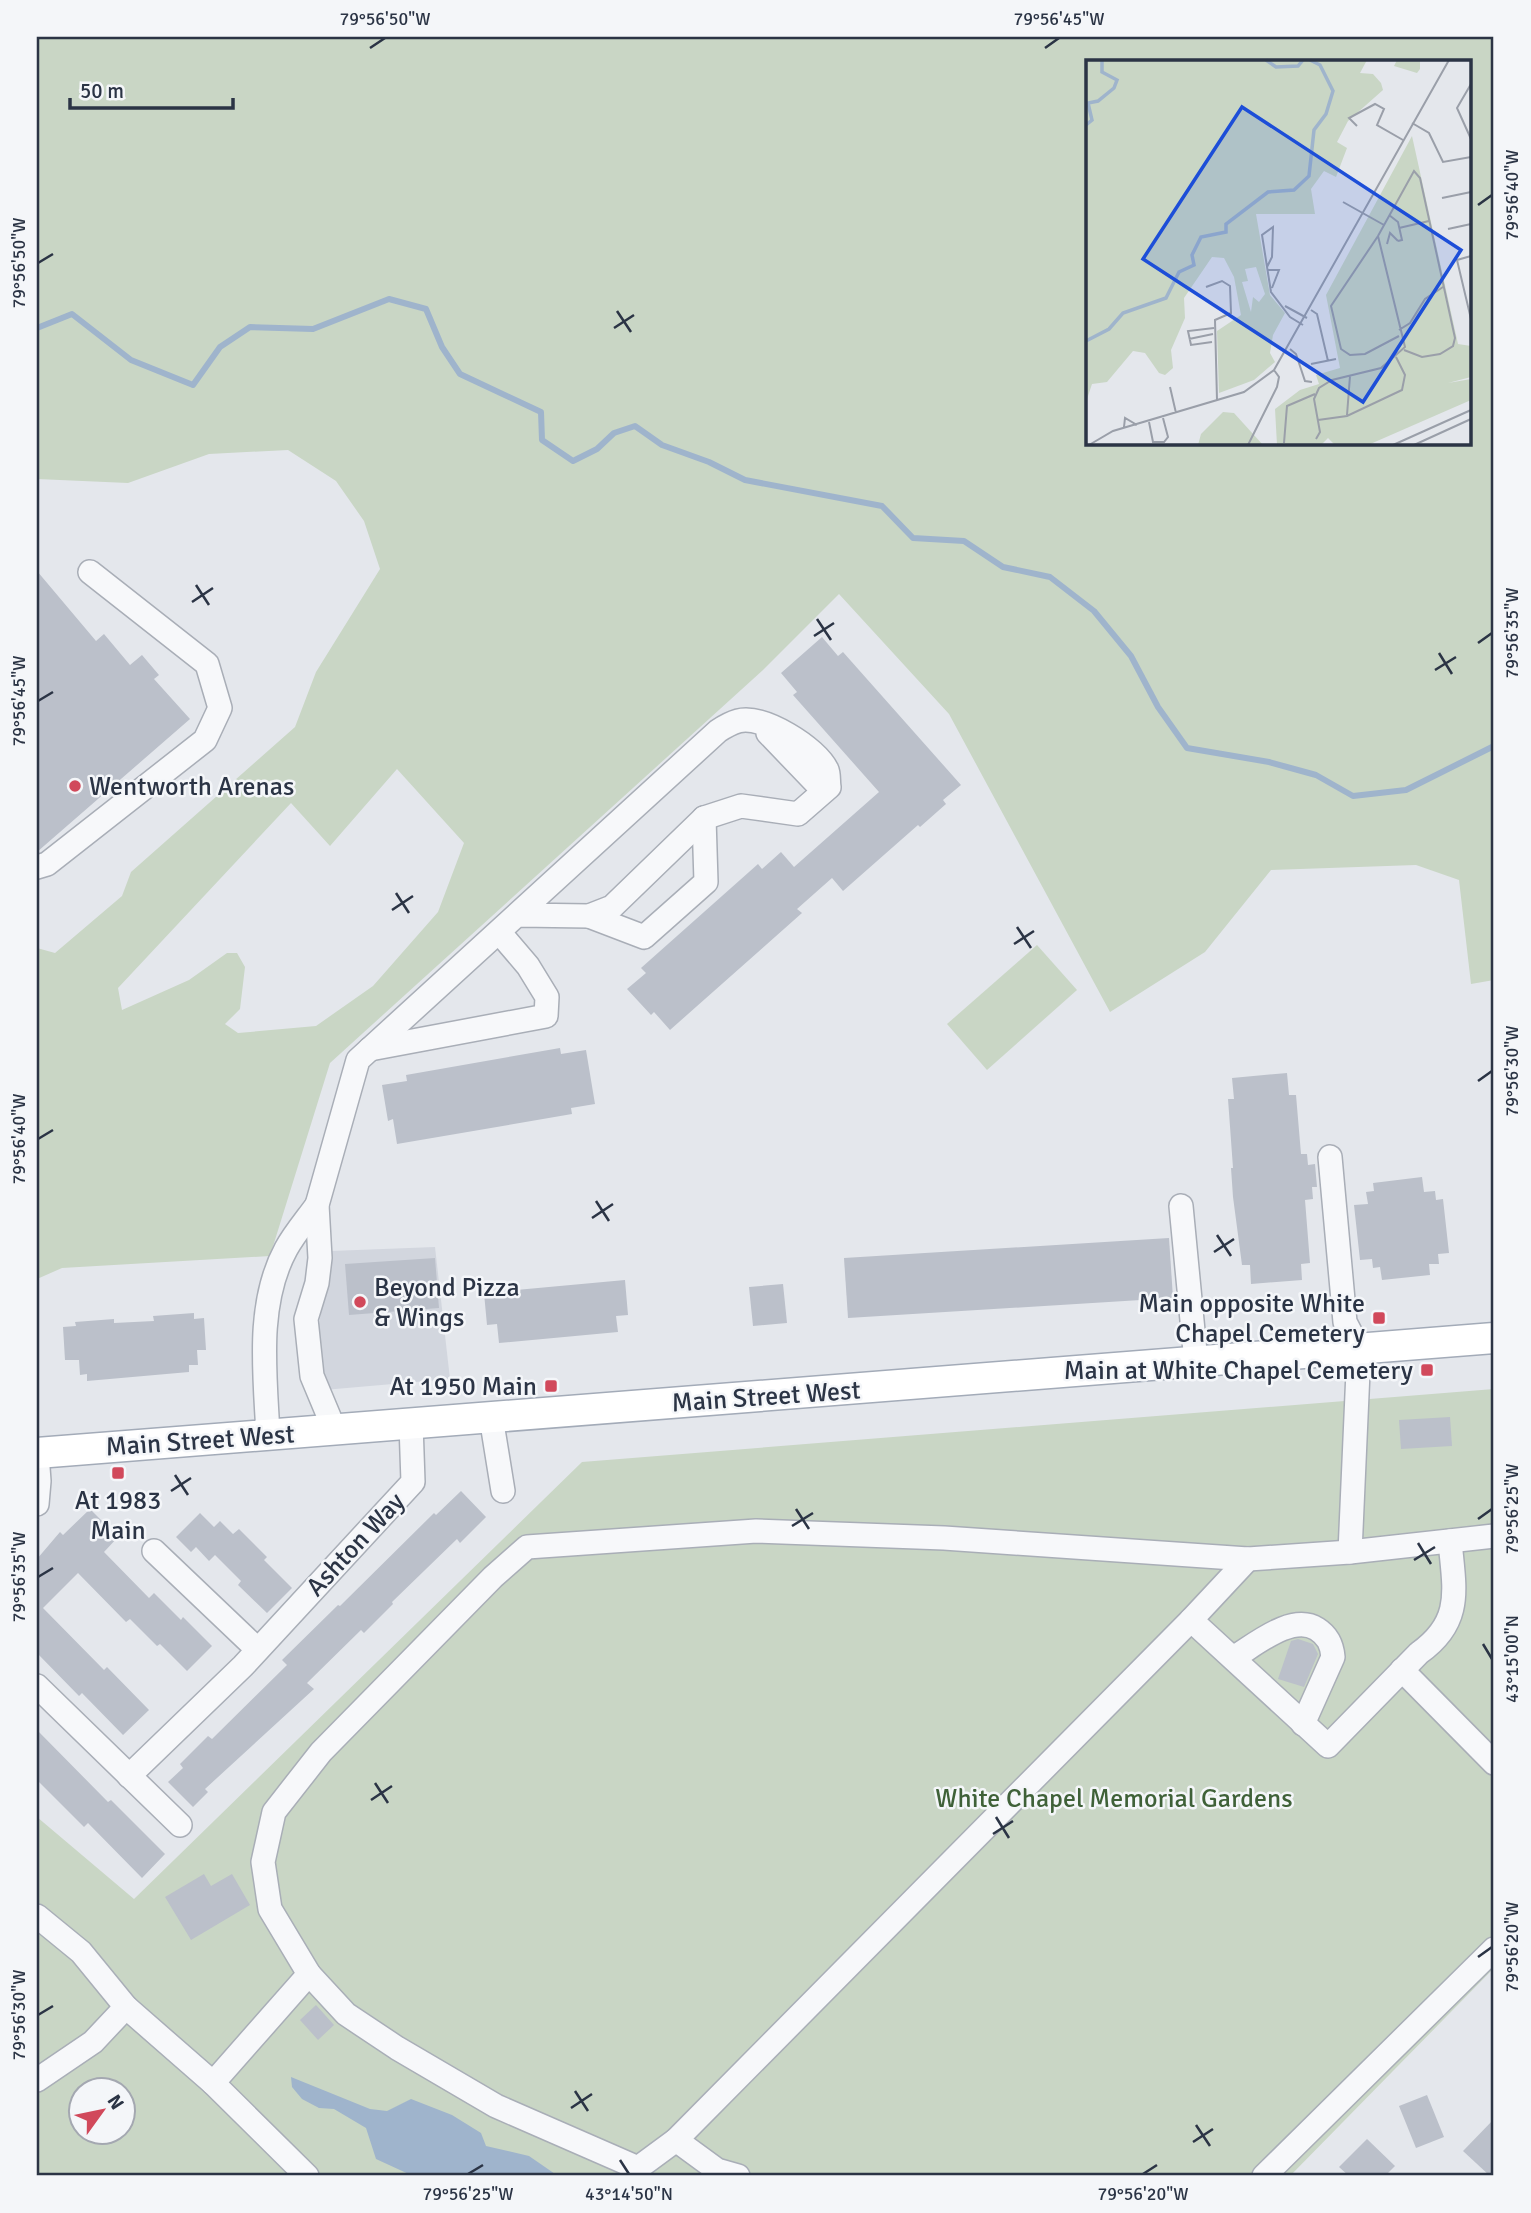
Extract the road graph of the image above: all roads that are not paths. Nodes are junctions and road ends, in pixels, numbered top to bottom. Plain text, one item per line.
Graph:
1 (90, 572) dead end
2 (756, 721) junction
3 (817, 784) dead end
4 (704, 818) junction
5 (37, 867) edge
6 (519, 915) junction
7 (589, 916) junction
8 (499, 932) junction
9 (529, 1006) dead end
10 (461, 1032) junction
11 (370, 1049) junction
12 (1330, 1157) dead end
13 (317, 1205) junction
14 (1181, 1206) dead end
15 (1494, 1338) edge
16 (1359, 1349) junction
17 (1196, 1362) junction
18 (491, 1417) junction
19 (411, 1424) junction
20 (335, 1431) junction
21 (268, 1434) junction
22 (37, 1454) edge
23 (503, 1491) dead end
24 (37, 1504) edge
25 (1494, 1536) edge
26 (1450, 1541) junction
27 (154, 1551) dead end
28 (1350, 1552) junction
29 (1248, 1559) junction
30 (1191, 1620) junction
31 (257, 1649) junction
32 (1233, 1658) junction
33 (1402, 1670) junction
34 (37, 1686) edge
35 (1303, 1724) junction
36 (1494, 1763) edge
37 (129, 1776) junction
38 (180, 1825) dead end
39 (37, 1916) edge
40 (1494, 1949) edge
41 (309, 1974) junction
42 (126, 2007) junction
43 (37, 2080) edge
44 (213, 2083) junction
45 (676, 2140) junction
46 (636, 2172) edge
47 (307, 2176) edge
48 (738, 2176) edge
49 (1264, 2176) edge

1 - 5 lane
2 - 3 lane
2 - 4 lane
2 - 6 lane
4 - 7 lane
4 - 7 lane
6 - 7 lane
6 - 8 lane
8 - 10 lane
8 - 11 lane
9 - 10 lane
10 - 11 lane
11 - 13 lane
12 - 16 lane
13 - 20 lane
13 - 21 lane
14 - 17 lane
15 - 16 main road, Main Street West
16 - 17 main road, Main Street West
16 - 28 lane
17 - 18 main road, Main Street West
18 - 19 main road, Main Street West
18 - 23 lane
19 - 20 main road, Main Street West
19 - 31 lane, Ashton Way
20 - 21 main road, Main Street West
21 - 22 main road, Main Street West
22 - 24 lane
25 - 26 lane
26 - 28 lane
26 - 33 lane
27 - 31 lane
28 - 29 lane
29 - 30 lane
29 - 41 lane
30 - 32 lane
30 - 45 lane
31 - 37 lane, Ashton Way
32 - 35 lane
32 - 35 lane
33 - 35 lane
33 - 36 lane
34 - 37 lane
37 - 38 lane
39 - 42 lane
40 - 49 lane
41 - 44 lane
41 - 46 lane
42 - 43 lane
42 - 44 lane
44 - 47 lane
45 - 46 lane
45 - 48 lane

